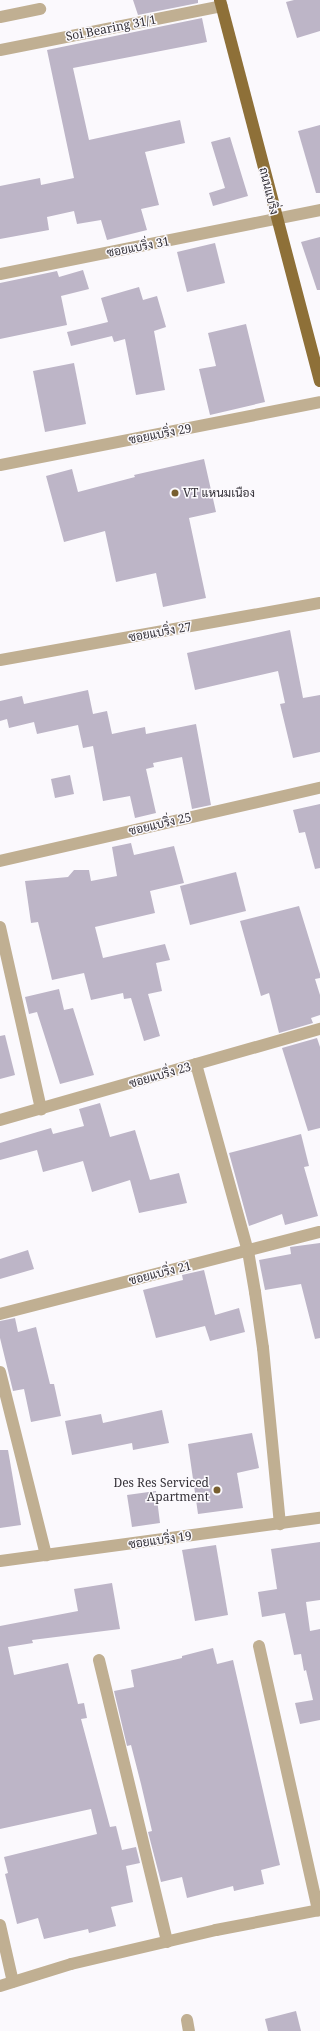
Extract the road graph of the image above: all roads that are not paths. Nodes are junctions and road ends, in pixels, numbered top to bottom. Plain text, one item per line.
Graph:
1 (221, 3) edge
2 (40, 9) dead end
3 (0, 17) edge
4 (0, 50) edge
5 (320, 210) edge
6 (276, 219) junction
7 (0, 274) edge
8 (320, 380) edge
9 (320, 402) edge
10 (0, 465) edge
11 (320, 603) edge
12 (0, 660) edge
13 (320, 788) edge
14 (0, 860) edge
15 (0, 927) edge
16 (320, 1029) edge
17 (196, 1064) junction
18 (41, 1109) junction
19 (0, 1120) edge
20 (320, 1232) edge
21 (248, 1251) junction
22 (0, 1314) edge
23 (0, 1372) edge
24 (320, 1518) edge
25 (280, 1524) junction
26 (46, 1556) junction
27 (0, 1561) edge
28 (260, 1646) dead end
29 (99, 1660) dead end
30 (319, 1910) edge
31 (0, 1925) edge
32 (168, 1942) junction
33 (13, 1982) junction
34 (0, 1986) edge

1 - 4 street, Soi Bearing 31/1
1 - 6 main road, ถนนแบริ่ง
2 - 3 street
5 - 6 street, ซอยแบริ่ง 31
6 - 7 street, ซอยแบริ่ง 31
6 - 8 main road, ถนนแบริ่ง
9 - 10 street, ซอยแบริ่ง 29
11 - 12 street, ซอยแบริ่ง 27
13 - 14 street, ซอยแบริ่ง 25
15 - 18 street
16 - 17 street, ซอยแบริ่ง 23
17 - 18 street, ซอยแบริ่ง 23
17 - 21 street
18 - 19 street, ซอยแบริ่ง 23
20 - 21 street, ซอยแบริ่ง 21
21 - 22 street, ซอยแบริ่ง 21
21 - 25 street
23 - 26 street
24 - 25 street, ซอยแบริ่ง 19
25 - 26 street, ซอยแบริ่ง 19
26 - 27 street, ซอยแบริ่ง 19
28 - 30 street
29 - 32 street
30 - 32 street
31 - 33 street
32 - 33 street
33 - 34 street

